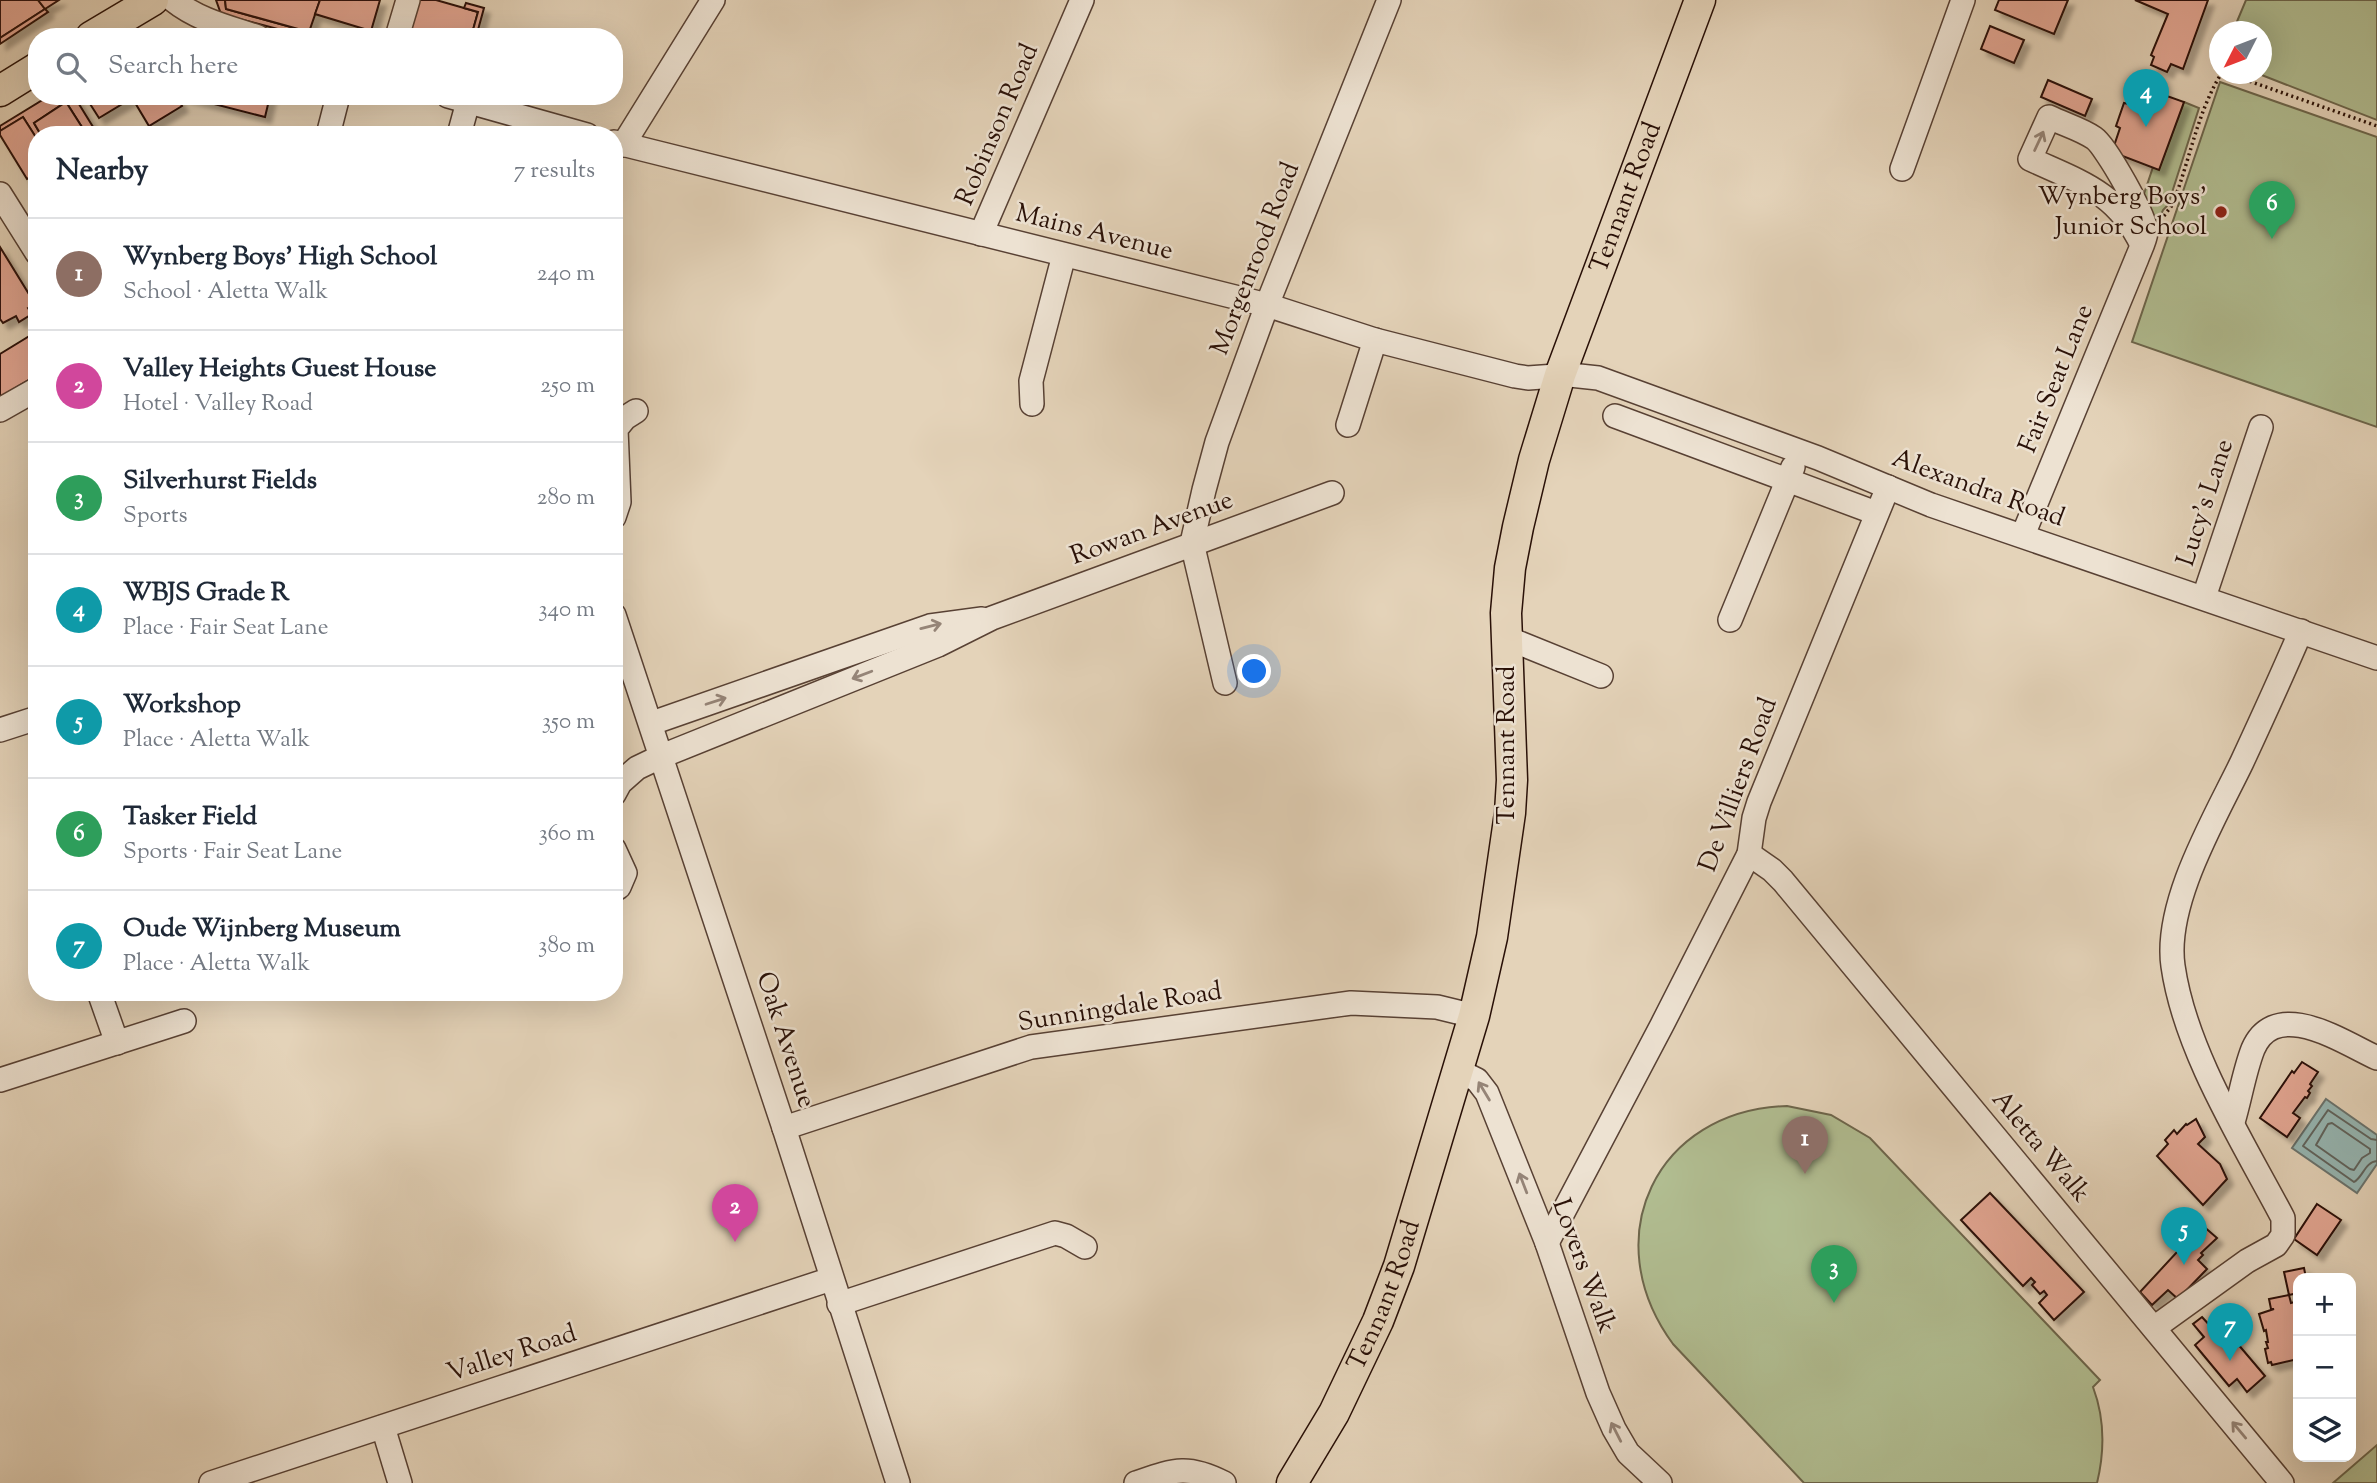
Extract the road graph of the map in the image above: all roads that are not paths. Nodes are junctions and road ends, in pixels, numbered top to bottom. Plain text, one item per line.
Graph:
1 (153, 0) edge
2 (173, 0) edge
3 (408, 0) edge
4 (713, 0) edge
5 (1082, 0) edge
6 (1389, 0) edge
7 (1700, 0) edge
8 (1963, 0) edge
9 (106, 28) edge
10 (231, 28) edge
11 (400, 28) edge
12 (28, 74) edge
13 (0, 91) edge
14 (336, 105) edge
15 (458, 105) edge
16 (480, 105) edge
17 (330, 126) edge
18 (459, 126) edge
19 (555, 126) edge
20 (623, 138) edge
21 (623, 145) edge
22 (1902, 169) dead end
23 (0, 194) edge
24 (28, 234) edge
25 (981, 234) junction
26 (2142, 245) junction
27 (1064, 255) junction
28 (1267, 305) junction
29 (1376, 340) junction
30 (1560, 375) junction
31 (28, 394) edge
32 (1032, 404) dead end
33 (0, 410) edge
34 (1689, 410) junction
35 (636, 411) dead end
36 (1615, 416) dead end
37 (623, 420) edge
38 (1348, 425) dead end
39 (2261, 427) dead end
40 (1679, 440) junction
41 (1799, 451) junction
42 (1832, 464) junction
43 (1788, 480) junction
44 (1888, 487) junction
45 (1821, 492) junction
46 (1332, 493) dead end
47 (1876, 513) junction
48 (2023, 535) junction
49 (1192, 543) junction
50 (2204, 597) junction
51 (992, 618) junction
52 (1730, 620) dead end
53 (2301, 631) junction
54 (1507, 638) junction
55 (623, 641) edge
56 (2377, 659) edge
57 (1601, 676) dead end
58 (1225, 682) dead end
59 (28, 721) edge
60 (652, 723) junction
61 (0, 730) edge
62 (662, 755) junction
63 (623, 780) edge
64 (1749, 854) junction
65 (102, 1001) edge
66 (1474, 1016) junction
67 (184, 1021) dead end
68 (117, 1043) junction
69 (2377, 1058) edge
70 (1457, 1070) junction
71 (0, 1080) edge
72 (2233, 1122) junction
73 (784, 1128) junction
74 (1547, 1243) junction
75 (1085, 1247) dead end
76 (831, 1279) junction
77 (839, 1304) junction
78 (2154, 1328) junction
79 (383, 1427) junction
80 (211, 1483) edge
81 (400, 1483) edge
82 (898, 1483) edge
83 (1136, 1483) edge
84 (1224, 1483) edge
85 (1292, 1483) edge
86 (1660, 1483) edge
87 (2282, 1483) edge

1 - 9 main road
2 - 10 street
3 - 11 street
4 - 20 street
5 - 25 street, Robinson Road
6 - 28 street, Morgenrood Road
7 - 30 main road, Tennant Road
8 - 22 street
12 - 13 main road
14 - 17 street
15 - 18 street
16 - 19 street
21 - 25 street, Mains Avenue
23 - 24 street
25 - 27 street, Mains Avenue
26 -> 26 street
26 - 48 street, Fair Seat Lane
27 - 28 street, Mains Avenue
27 - 32 street
28 - 29 street, Mains Avenue
28 - 49 street, Morgenrood Road
29 - 30 street, Mains Avenue
29 - 38 street
30 - 34 street, Alexandra Road
30 - 54 main road, Tennant Road
31 - 33 street
34 - 40 street
34 - 41 street, Alexandra Road
35 - 37 street
36 - 40 street
39 - 50 street, Lucy's Lane
40 - 43 street
41 - 42 street, Alexandra Road
41 - 43 street
42 - 44 street, Alexandra Road
42 - 45 street
43 - 45 street
43 - 52 street
44 - 47 street, De Villiers Road
44 - 48 street, Alexandra Road
45 - 47 street
46 - 49 street, Rowan Avenue
47 - 64 street, De Villiers Road
48 - 50 street, Alexandra Road
49 - 51 street, Rowan Avenue
49 - 58 street
50 - 53 street, Alexandra Road
60 -> 51 street, Rowan Avenue
51 -> 62 street, Rowan Avenue
53 - 56 street, Alexandra Road
53 - 72 street
54 - 57 street
54 - 66 main road, Tennant Road
55 - 60 street, Oak Avenue
59 - 61 street
60 - 62 street, Oak Avenue
62 - 63 street, Rowan Avenue
62 - 73 street, Oak Avenue
64 - 74 street, De Villiers Road
64 - 78 street, Aletta Walk
65 - 68 street
66 - 70 main road, Tennant Road
66 - 73 street, Sunningdale Road
67 - 68 street
68 - 71 street
69 - 72 street
74 -> 70 street, Lovers Walk
70 - 85 main road, Tennant Road
72 - 78 street
73 - 76 street, Oak Avenue
86 -> 74 street, Lovers Walk
75 - 77 street
76 - 77 street, Oak Avenue
76 - 79 street, Valley Road
77 - 82 street, Oak Avenue
87 -> 78 street, Aletta Walk
79 - 80 street, Valley Road
79 - 81 street
83 - 84 street

